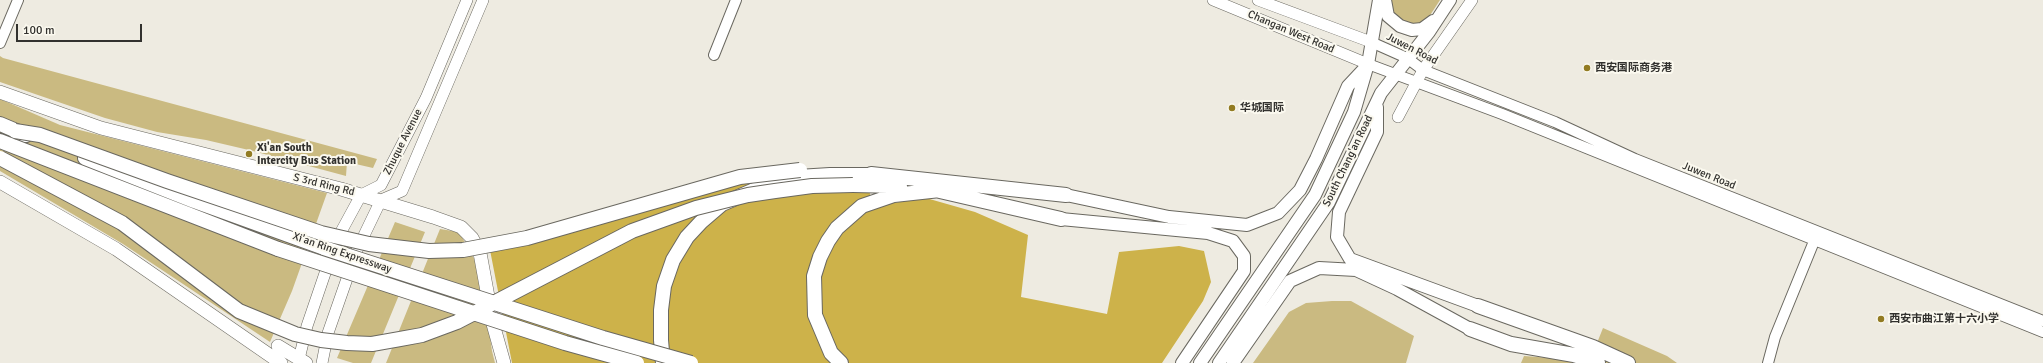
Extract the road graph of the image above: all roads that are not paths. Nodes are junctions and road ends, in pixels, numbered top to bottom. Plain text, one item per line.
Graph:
1 (18, 0) edge
2 (467, 0) edge
3 (483, 0) edge
4 (736, 0) edge
5 (1214, 0) edge
6 (1258, 0) edge
7 (1379, 0) edge
8 (1385, 0) edge
9 (1450, 0) edge
10 (1472, 0) edge
11 (1443, 11) junction
12 (1371, 42) junction
13 (0, 43) edge
14 (714, 55) dead end
15 (1407, 58) junction
16 (1368, 64) junction
17 (1423, 70) junction
18 (1395, 74) junction
19 (1416, 81) junction
20 (0, 92) edge
21 (1377, 102) junction
22 (1398, 117) dead end
23 (0, 124) edge
24 (15, 131) junction
25 (0, 141) edge
26 (0, 158) edge
27 (879, 175) junction
28 (0, 182) edge
29 (940, 190) junction
30 (361, 194) junction
31 (1066, 195) joint
32 (381, 200) junction
33 (1061, 219) joint
34 (1816, 236) junction
35 (1478, 306) joint
36 (2043, 321) edge
37 (1470, 329) joint
38 (2043, 332) edge
39 (278, 346) dead end
40 (302, 362) edge
41 (281, 363) edge
42 (322, 363) edge
43 (504, 363) edge
44 (637, 363) edge
45 (663, 363) edge
46 (691, 363) edge
47 (841, 363) edge
48 (1182, 363) edge
49 (1200, 363) edge
50 (1219, 363) edge
51 (1233, 363) edge
52 (1598, 363) edge
53 (1628, 363) edge
54 (1768, 363) edge

1 - 13 street
2 - 30 main road, Zhuque Avenue
3 - 32 main road, Zhuque Avenue
4 - 14 street
5 - 16 main road, Changan West Road
6 - 12 main road, Changan West Road
7 - 12 main road
8 - 11 main road
9 - 11 main road, South Chang'an Road
10 - 17 main road
11 - 15 main road, South Chang'an Road
12 - 15 street, Juwen Road
12 - 16 main road
15 - 17 street, Juwen Road
15 - 18 main road, South Chang'an Road
16 - 18 street, Juwen Road
16 - 31 main road
16 - 49 main road
17 - 19 main road
17 - 34 street, Juwen Road
18 - 19 street, Juwen Road
18 - 21 main road, South Chang'an Road
19 - 22 main road
19 - 34 street, Juwen Road
20 - 30 highway, S 3rd Ring Rd
21 - 35 main road
21 - 50 main road, South Chang'an Road
23 - 24 highway, Xi'an Ring Expressway
24 - 27 highway, bridge
24 - 46 highway, Xi'an Ring Expressway, bridge
25 - 44 highway, Xi'an Ring Expressway, bridge
26 - 29 highway, bridge
27 - 31 highway
27 - 45 highway, bridge
28 - 41 highway
29 - 33 highway
29 - 47 highway
30 - 32 highway, S 3rd Ring Rd
30 - 40 main road
32 - 42 main road
32 - 43 highway, S 3rd Ring Rd
33 - 48 main road
34 - 36 street, Juwen Road
34 - 38 street, Juwen Road
34 - 54 street
35 - 53 highway
37 - 51 main road
37 - 52 highway
39 - 40 highway

